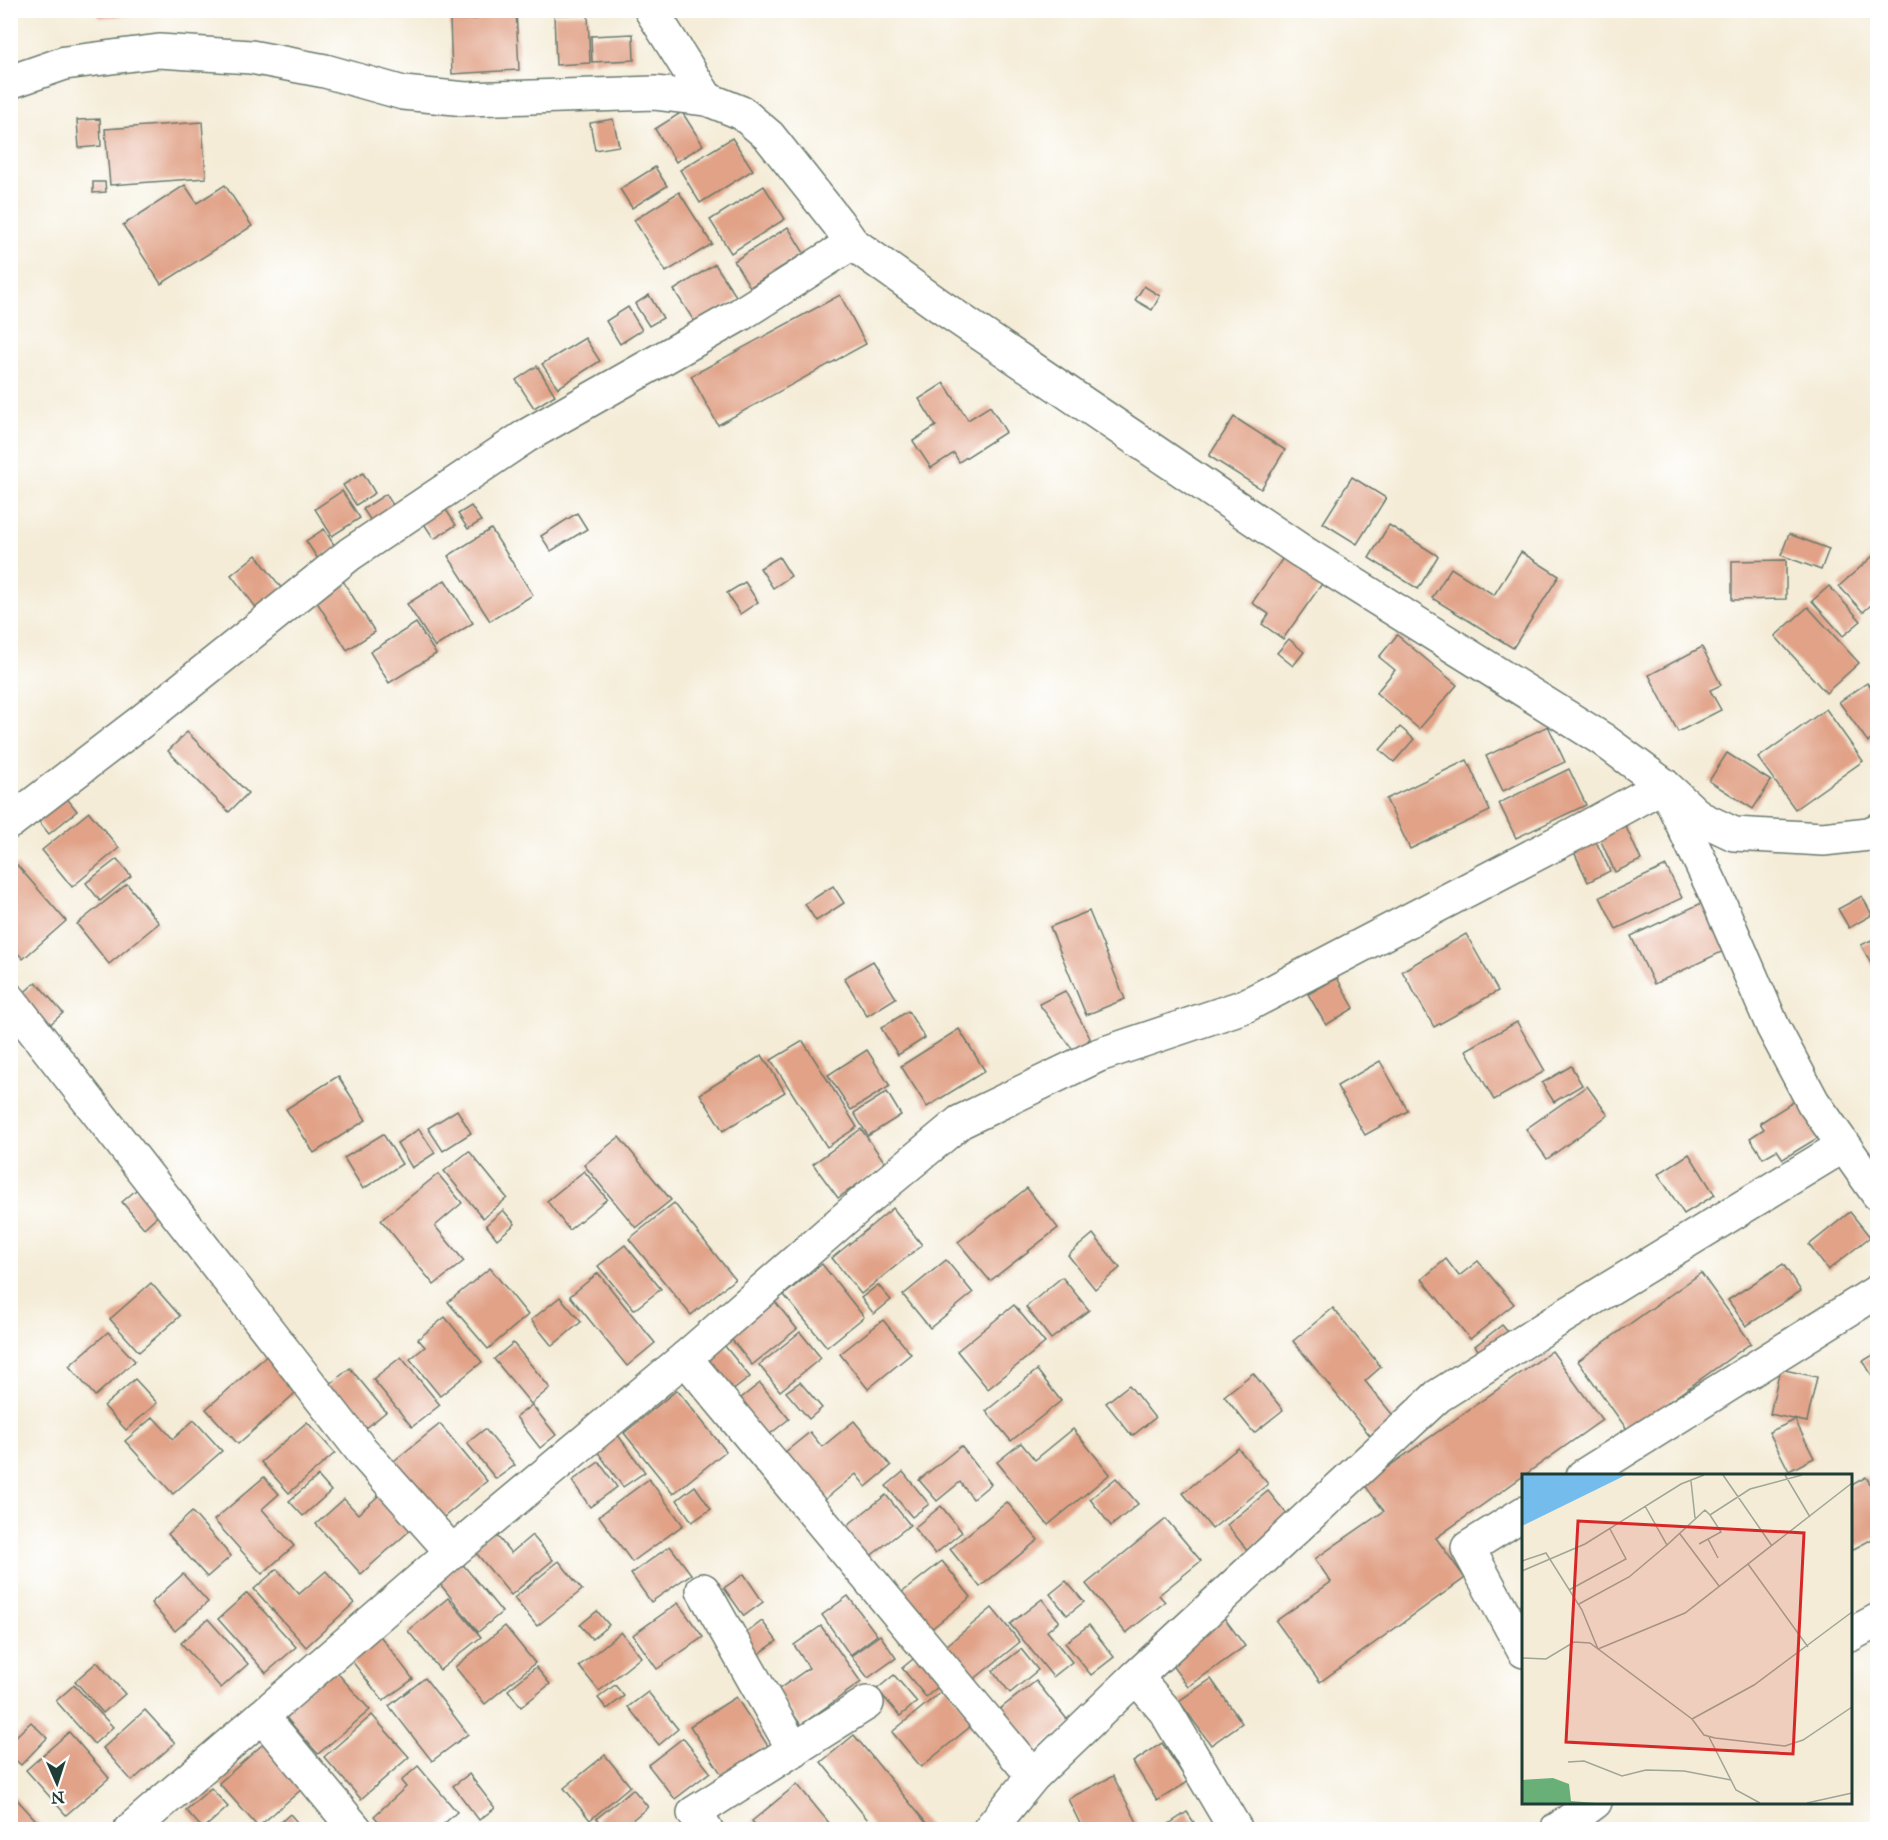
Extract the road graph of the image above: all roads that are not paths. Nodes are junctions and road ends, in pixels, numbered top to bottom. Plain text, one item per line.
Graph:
1 (651, 10) edge
2 (10, 82) edge
3 (706, 99) junction
4 (852, 243) junction
5 (1664, 785) junction
6 (10, 822) edge
7 (1878, 830) edge
8 (10, 1000) edge
9 (1844, 1146) junction
10 (1878, 1194) edge
11 (1878, 1291) edge
12 (685, 1358) junction
13 (1586, 1474) edge
14 (1522, 1514) edge
15 (452, 1552) junction
16 (703, 1590) dead end
17 (1878, 1620) edge
18 (1852, 1634) edge
19 (1522, 1647) edge
20 (1136, 1677) junction
21 (867, 1702) dead end
22 (262, 1716) junction
23 (794, 1750) junction
24 (1033, 1776) junction
25 (1594, 1804) edge
26 (130, 1830) edge
27 (356, 1830) edge
28 (706, 1830) edge
29 (989, 1830) edge
30 (1236, 1830) edge
31 (1557, 1830) edge

1 - 3 street
2 - 3 street
3 - 4 street
4 - 5 street
4 - 6 street
5 - 7 street
5 - 9 street
5 - 12 street
8 - 15 street
9 - 10 street
9 - 20 street
11 - 13 street
12 - 15 street
12 - 24 street
14 - 19 street
15 - 22 street
16 - 23 street
17 - 18 street
20 - 24 street
20 - 30 street
21 - 23 street
22 - 26 street
22 - 27 street
23 - 28 street
24 - 29 street
25 - 31 street

